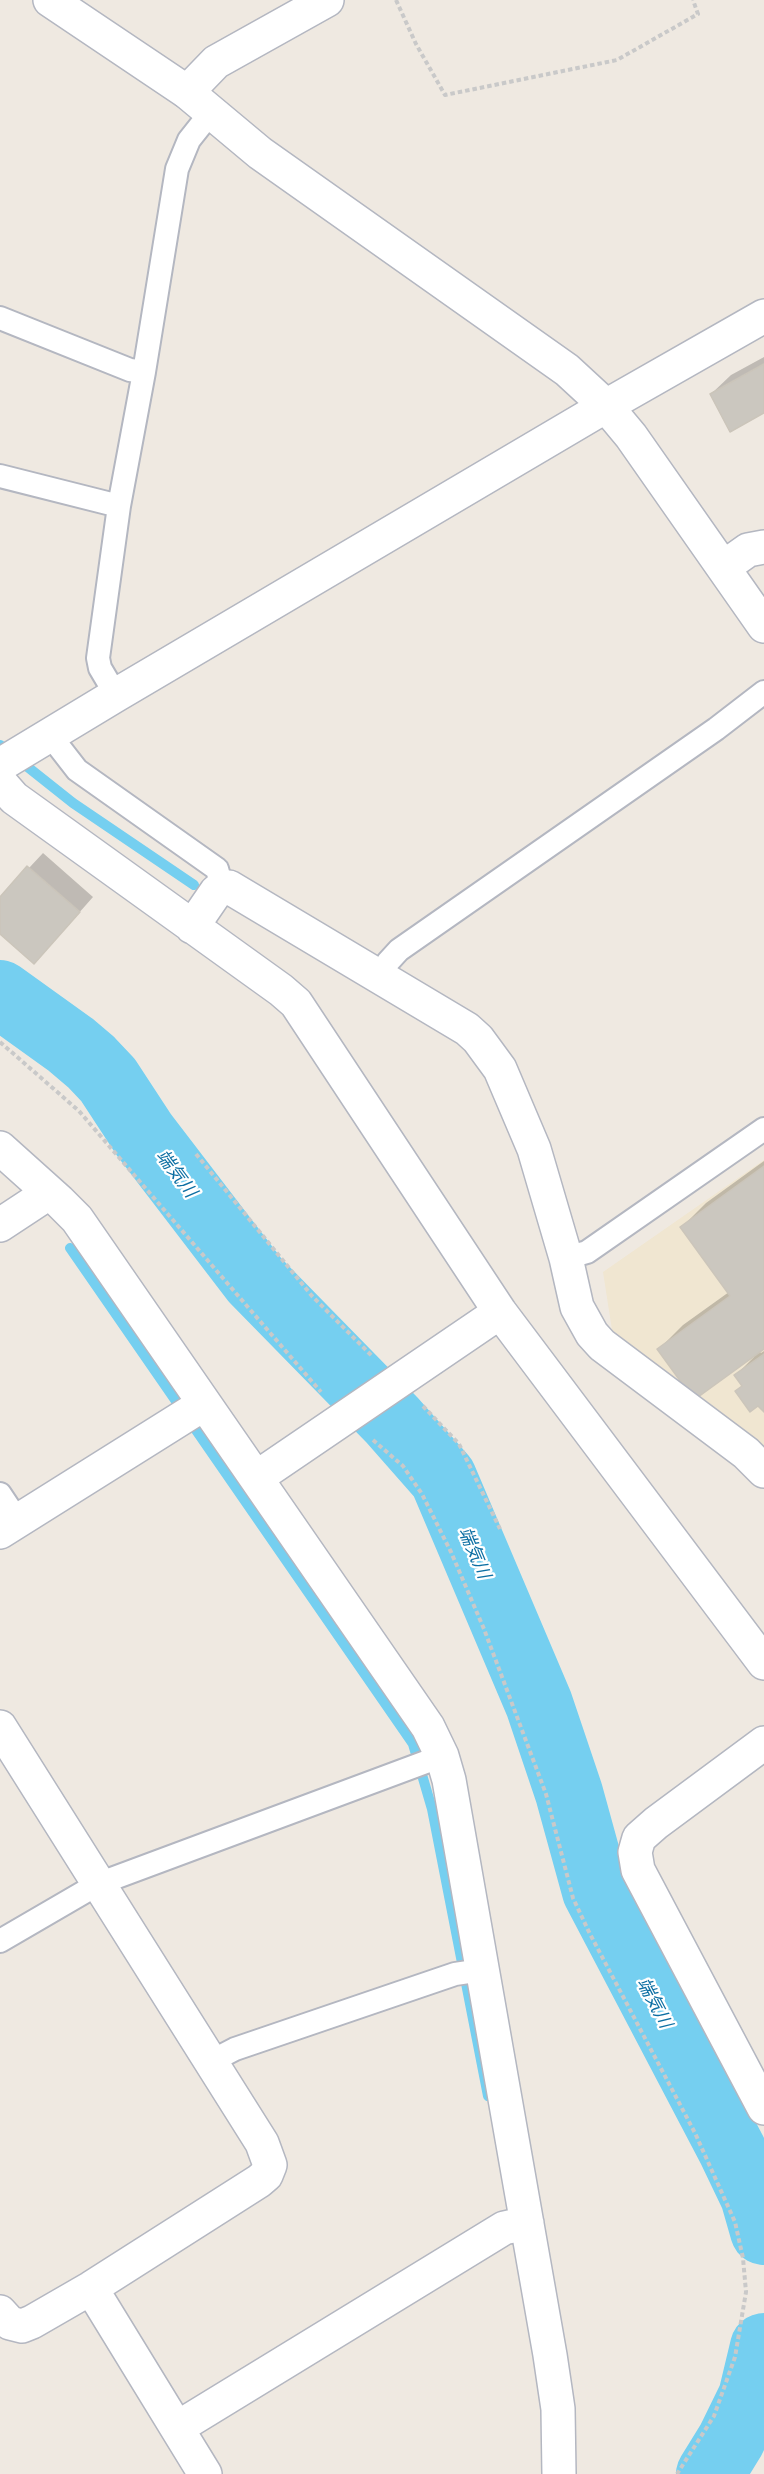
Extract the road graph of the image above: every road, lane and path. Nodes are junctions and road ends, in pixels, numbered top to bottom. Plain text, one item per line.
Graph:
1 (50, 0) edge
2 (327, 0) edge
3 (396, 0) edge
4 (693, 0) edge
5 (199, 101) junction
6 (764, 316) edge
7 (0, 318) edge
8 (144, 372) junction
9 (606, 406) junction
10 (0, 476) edge
11 (119, 506) junction
12 (764, 547) edge
13 (724, 567) junction
14 (764, 626) edge
15 (764, 692) edge
16 (116, 695) junction
17 (49, 735) junction
18 (0, 765) edge
19 (0, 782) edge
20 (222, 887) junction
21 (192, 927) junction
22 (380, 978) junction
23 (764, 1130) edge
24 (0, 1148) edge
25 (196, 1154) dead end
26 (46, 1190) junction
27 (0, 1225) edge
28 (566, 1258) junction
29 (500, 1312) junction
30 (395, 1383) junction
31 (204, 1404) junction
32 (764, 1471) edge
33 (256, 1478) junction
34 (0, 1494) edge
35 (9, 1527) edge
36 (500, 1529) dead end
37 (764, 1663) edge
38 (0, 1726) edge
39 (764, 1743) edge
40 (442, 1756) junction
41 (98, 1884) junction
42 (0, 1941) edge
43 (482, 1970) junction
44 (210, 2062) junction
45 (764, 2108) edge
46 (526, 2223) junction
47 (91, 2288) junction
48 (0, 2312) edge
49 (177, 2428) junction
50 (206, 2474) edge
51 (559, 2474) edge

1 - 5 street
2 - 5 street
3 - 4 path
5 - 8 lane
5 - 9 street
6 - 9 street
7 - 8 lane
8 - 11 lane
9 - 13 street
9 - 16 street
10 - 11 lane
11 - 16 lane
12 - 13 street
13 - 14 street
15 - 22 lane
16 - 17 street
17 - 18 street
17 - 20 lane
19 - 21 street
20 - 21 street
20 - 22 street
21 - 29 street
22 - 28 street
23 - 28 lane
24 - 26 street
25 - 30 path
26 - 27 street
26 - 31 street
28 - 32 street
29 - 30 street
29 - 37 street
30 - 33 street
30 - 36 path
31 - 33 street
31 - 35 street
33 - 40 street
34 - 35 lane
38 - 41 street
39 - 45 street
40 - 41 lane
40 - 43 street
41 - 42 lane
41 - 44 street
43 - 44 lane
43 - 46 street
44 - 47 street
46 - 49 street
46 - 51 street
47 - 48 street
47 - 49 street
49 - 50 street

